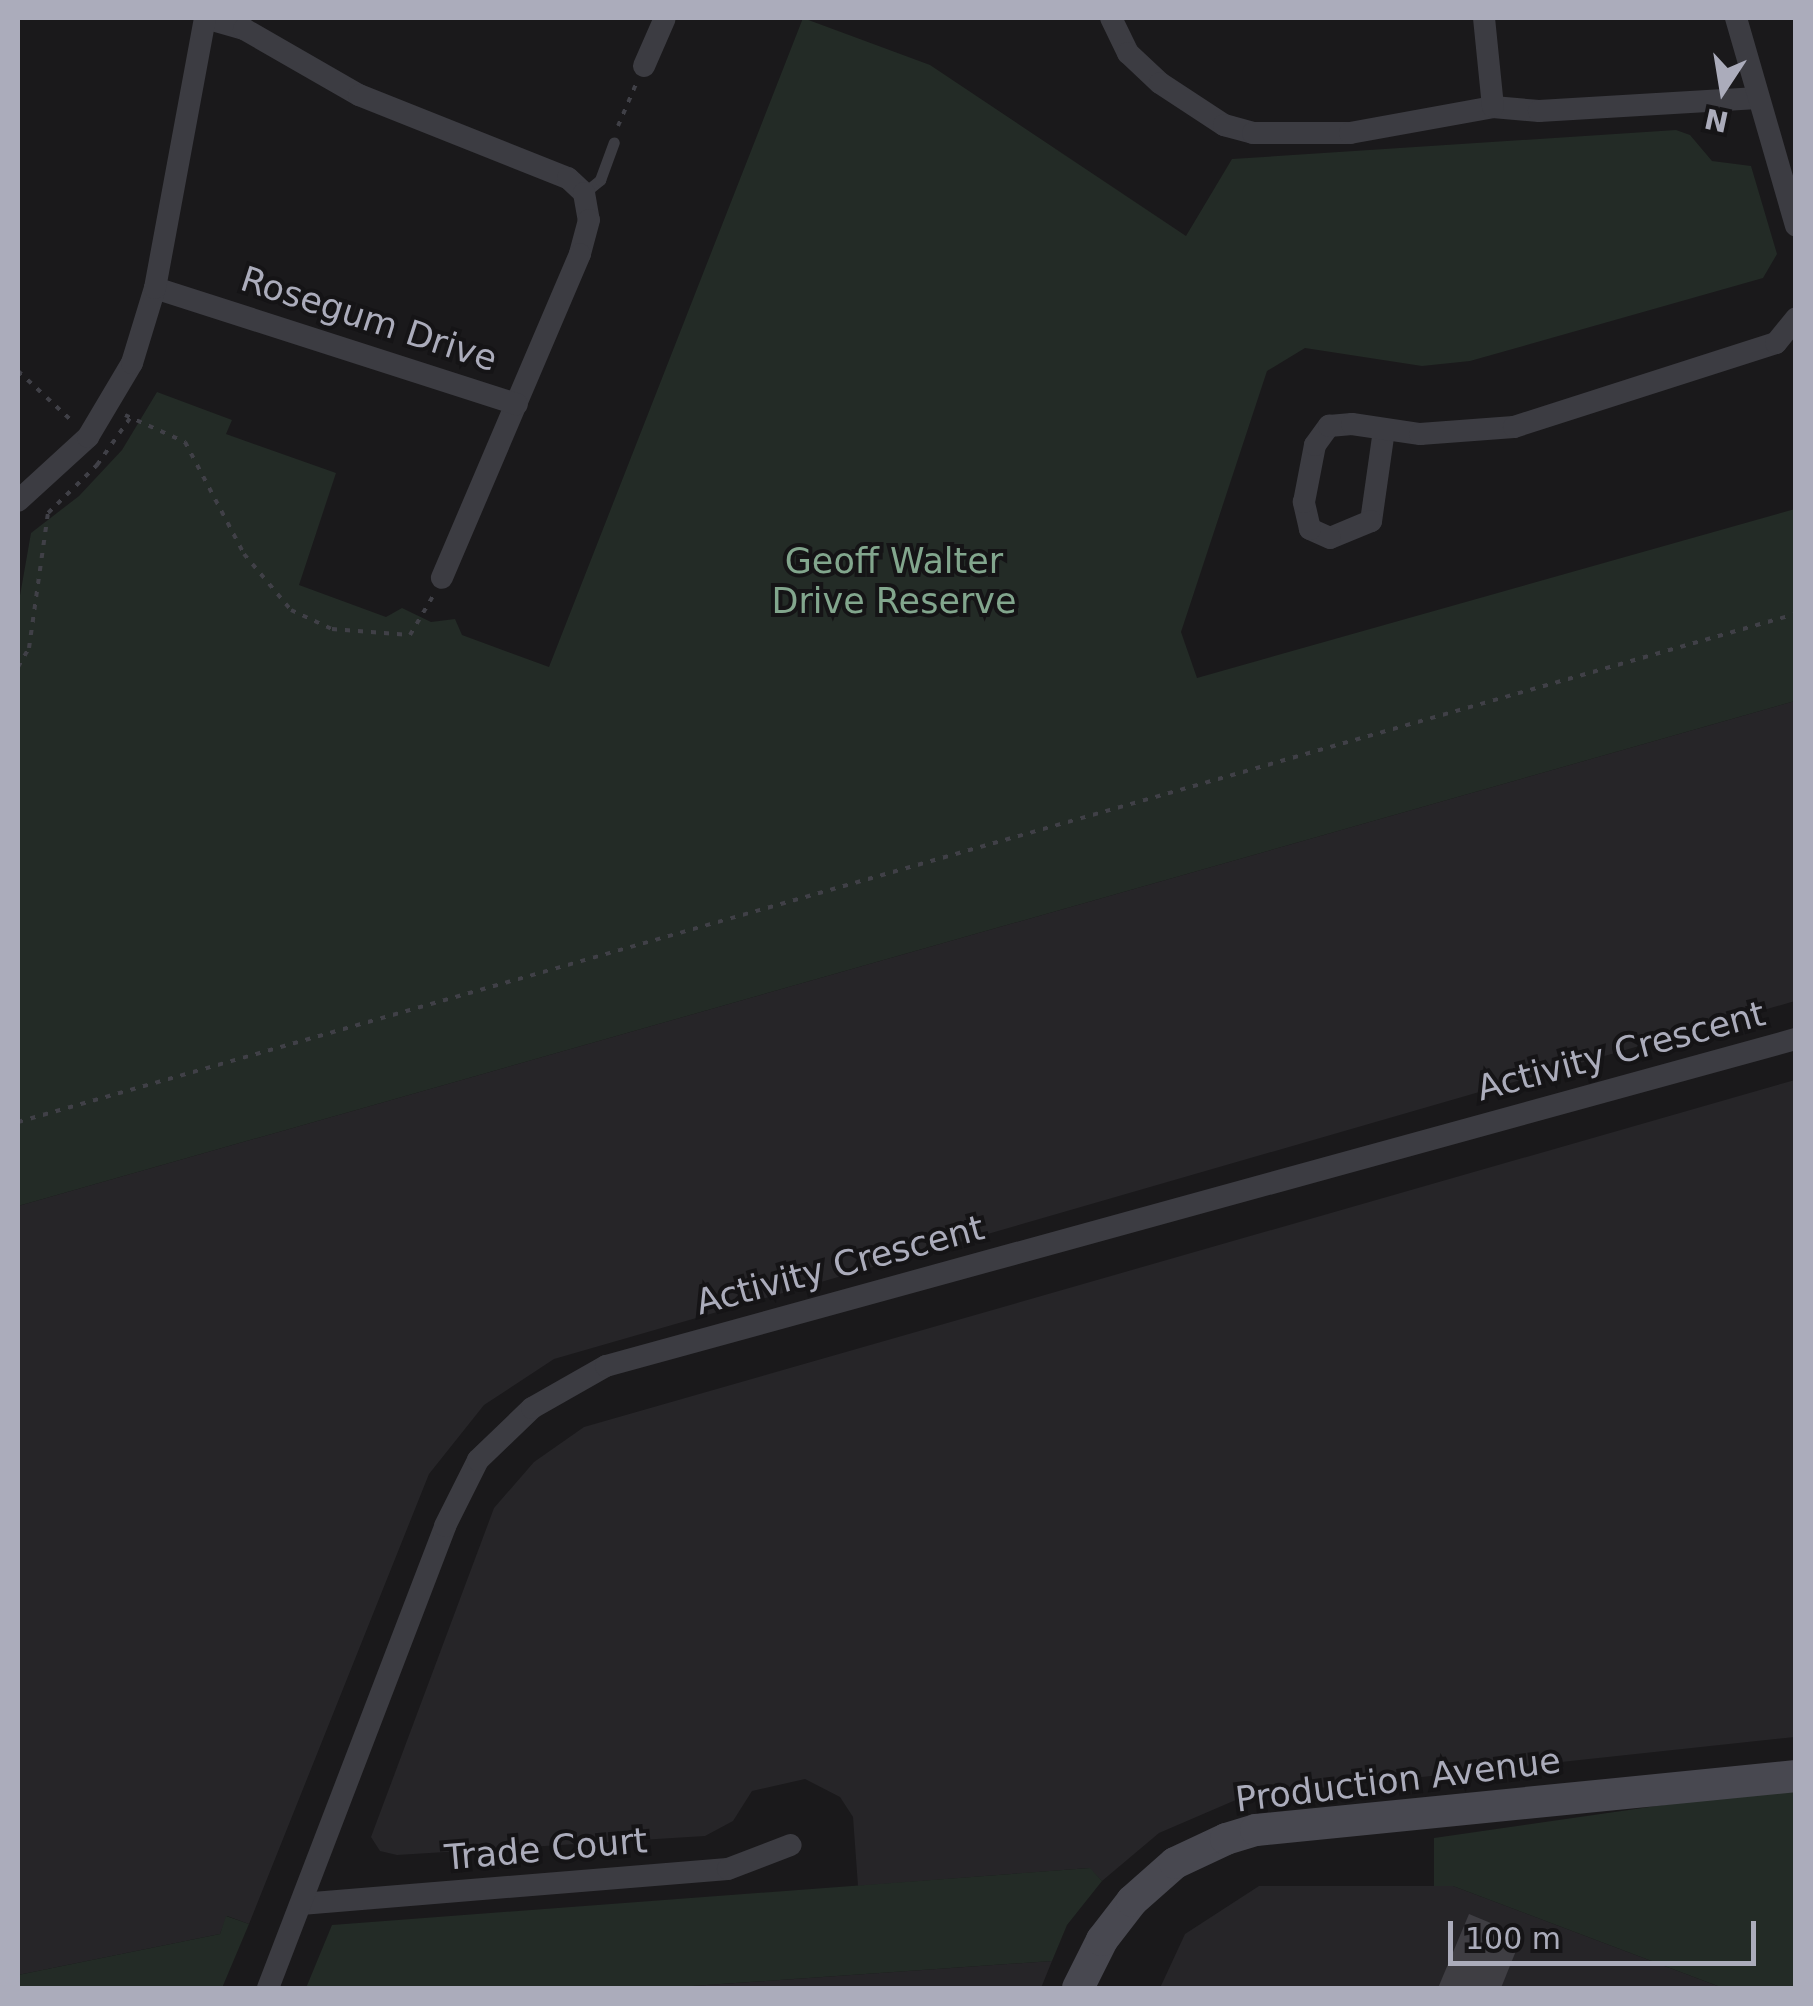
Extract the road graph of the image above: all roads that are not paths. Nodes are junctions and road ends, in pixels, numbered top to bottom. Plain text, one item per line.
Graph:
1 (205, 18) edge
2 (665, 18) edge
3 (1111, 18) edge
4 (1484, 18) edge
5 (1736, 18) edge
6 (644, 66) road end
7 (1758, 98) junction
8 (1493, 107) junction
9 (614, 142) road end
10 (584, 193) junction
11 (1796, 226) edge
12 (155, 288) junction
13 (1796, 318) edge
14 (518, 404) junction
15 (1384, 430) junction
16 (18, 501) edge
17 (442, 578) road end
18 (1796, 1039) edge
19 (1796, 1776) edge
20 (791, 1845) dead end
21 (301, 1904) junction
22 (268, 1988) edge
23 (1078, 1988) edge

1 - 10 street
1 - 12 street
2 - 6 street
3 - 8 street
4 - 8 street
5 - 7 street
7 - 8 street
7 - 11 street
9 - 10 lane
10 - 14 street, Rosegum Drive
12 - 14 street, Rosegum Drive
12 - 16 street
13 - 15 street
14 - 17 street
15 - 15 street
18 - 21 street, Activity Crescent
19 - 23 main road, Production Avenue
20 - 21 street, Trade Court
21 - 22 street, Activity Crescent

